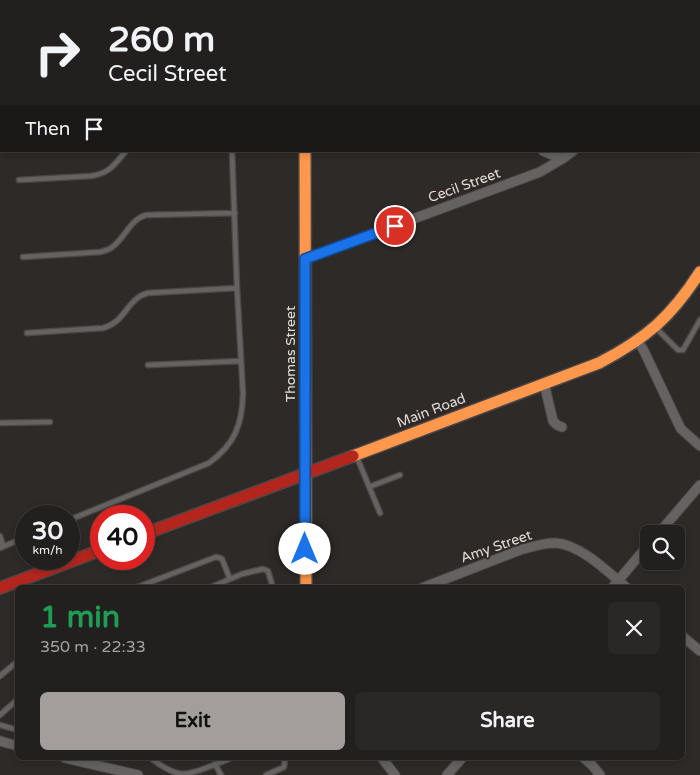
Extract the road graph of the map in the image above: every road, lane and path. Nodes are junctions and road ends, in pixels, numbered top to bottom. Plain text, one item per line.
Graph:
1 (125, 152) edge
2 (232, 152) edge
3 (305, 152) edge
4 (545, 152) edge
5 (571, 152) edge
6 (562, 159) junction
7 (19, 180) dead end
8 (235, 213) junction
9 (23, 257) dead end
10 (305, 259) junction
11 (700, 272) edge
12 (237, 288) junction
13 (700, 320) edge
14 (698, 325) edge
15 (655, 327) junction
16 (27, 333) dead end
17 (638, 341) junction
18 (241, 361) junction
19 (148, 365) dead end
20 (544, 383) junction
21 (50, 422) dead end
22 (0, 423) edge
23 (562, 427) dead end
24 (700, 446) edge
25 (356, 454) junction
26 (305, 473) junction
27 (400, 475) dead end
28 (700, 485) edge
29 (369, 487) junction
30 (380, 513) dead end
31 (80, 516) edge
32 (666, 525) edge
33 (155, 530) edge
34 (0, 536) edge
35 (15, 542) edge
36 (2, 547) edge
37 (90, 554) edge
38 (640, 555) edge
39 (230, 579) junction
40 (615, 584) edge
41 (143, 585) edge
42 (216, 585) edge
43 (273, 585) edge
44 (306, 585) edge
45 (430, 585) edge
46 (0, 588) edge
47 (685, 638) edge
48 (700, 651) edge
49 (15, 664) edge
50 (0, 676) edge
51 (15, 702) edge
52 (0, 715) edge
53 (0, 725) edge
54 (15, 729) edge
55 (0, 741) edge
56 (15, 745) edge
57 (155, 760) edge
58 (226, 760) edge
59 (285, 760) edge
60 (384, 760) edge
61 (460, 760) edge
62 (586, 760) edge
63 (96, 761) edge
64 (215, 764) junction
65 (138, 775) edge
66 (221, 775) edge
67 (266, 775) edge
68 (396, 775) edge
69 (447, 775) edge
70 (600, 775) edge

1 - 7 lane
2 - 8 lane
3 - 10 main road, Thomas Street
4 - 6 street
5 - 6 street, Cecil Street
6 - 10 street, Cecil Street
8 - 9 lane
8 - 12 lane
10 - 26 main road, Thomas Street
11 - 15 main road, Main Road
12 - 16 lane
12 - 18 lane
13 - 14 lane
14 - 15 lane
15 - 17 main road, Main Road
17 - 20 main road, Main Road
17 - 24 street
18 - 19 lane
18 - 31 lane
20 - 23 street
20 - 25 main road, Main Road
21 - 22 lane
25 - 26 main road, Main Road
25 - 29 lane
26 - 33 main road, Main Road
26 - 44 main road, Thomas Street
27 - 29 lane
28 - 32 street
29 - 30 lane
34 - 36 lane
35 - 36 lane
37 - 46 main road
38 - 40 street
39 - 41 lane
39 - 42 lane
39 - 43 lane
40 - 45 street, Amy Street
47 - 48 street
49 - 50 lane
51 - 52 lane
53 - 54 lane
55 - 56 street
57 - 64 lane
58 - 64 lane
59 - 67 lane
60 - 68 street
61 - 69 street
62 - 70 street
63 - 65 street
64 - 66 lane

